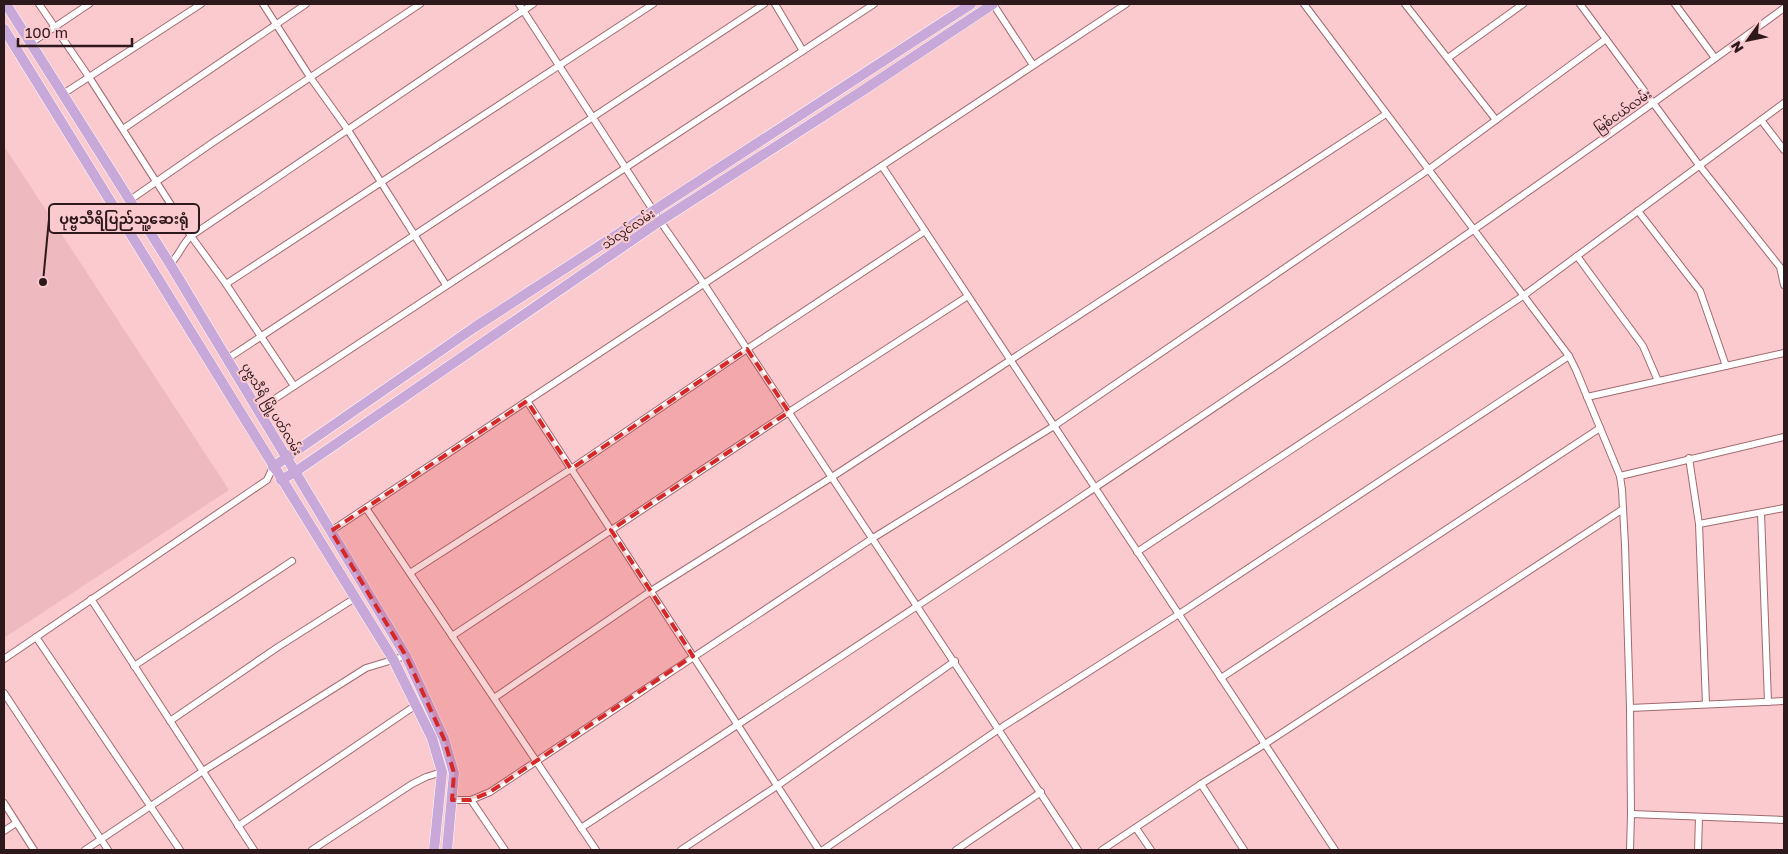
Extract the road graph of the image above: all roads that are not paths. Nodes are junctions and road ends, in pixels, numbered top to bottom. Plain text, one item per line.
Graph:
1 (6, 4) edge
2 (39, 4) edge
3 (88, 4) edge
4 (201, 4) edge
5 (263, 4) edge
6 (306, 4) edge
7 (420, 4) edge
8 (533, 4) edge
9 (653, 4) edge
10 (764, 4) edge
11 (775, 4) edge
12 (874, 4) edge
13 (971, 4) edge
14 (993, 4) edge
15 (1126, 4) edge
16 (1304, 4) edge
17 (1405, 4) edge
18 (1523, 4) edge
19 (1580, 4) edge
20 (1675, 4) edge
21 (521, 7) edge
22 (1784, 8) edge
23 (276, 23) junction
24 (55, 26) junction
25 (4, 29) edge
26 (1606, 39) junction
27 (31, 43) junction
28 (803, 51) junction
29 (1448, 58) junction
30 (1715, 58) junction
31 (1033, 65) junction
32 (560, 66) junction
33 (89, 77) junction
34 (310, 77) junction
35 (63, 94) junction
36 (1784, 102) edge
37 (1654, 104) junction
38 (1386, 114) junction
39 (593, 116) junction
40 (1496, 120) junction
41 (1761, 120) junction
42 (123, 129) junction
43 (348, 130) junction
44 (1784, 150) edge
45 (1699, 165) junction
46 (882, 166) junction
47 (626, 167) junction
48 (1428, 170) junction
49 (156, 182) junction
50 (382, 182) junction
51 (130, 200) junction
52 (654, 210) junction
53 (1638, 211) junction
54 (660, 222) junction
55 (1474, 231) junction
56 (925, 232) junction
57 (416, 234) junction
58 (191, 236) junction
59 (1577, 256) junction
60 (170, 264) junction
61 (226, 284) junction
62 (704, 284) junction
63 (446, 285) junction
64 (1784, 285) edge
65 (968, 296) junction
66 (1523, 296) junction
67 (261, 337) junction
68 (747, 349) junction
69 (1784, 353) edge
70 (1569, 356) junction
71 (227, 359) junction
72 (1010, 360) junction
73 (1726, 366) junction
74 (1658, 381) junction
75 (294, 386) junction
76 (1587, 397) junction
77 (527, 401) junction
78 (258, 410) junction
79 (789, 412) junction
80 (1054, 426) junction
81 (1600, 428) junction
82 (1784, 437) edge
83 (287, 458) junction
84 (1689, 458) junction
85 (273, 467) junction
86 (571, 469) junction
87 (295, 472) junction
88 (1620, 476) junction
89 (832, 477) junction
90 (267, 480) junction
91 (281, 480) junction
92 (1095, 488) junction
93 (366, 508) junction
94 (1784, 508) edge
95 (1623, 509) junction
96 (1761, 513) junction
97 (1699, 524) junction
98 (611, 530) junction
99 (331, 531) junction
100 (873, 538) junction
101 (1138, 552) junction
102 (292, 561) dead end
103 (410, 573) junction
104 (651, 591) junction
105 (356, 598) junction
106 (91, 599) junction
107 (918, 606) junction
108 (1179, 614) junction
109 (452, 636) junction
110 (36, 637) junction
111 (406, 656) junction
112 (693, 656) junction
113 (4, 658) edge
114 (393, 659) junction
115 (954, 661) junction
116 (134, 666) junction
117 (1221, 678) junction
118 (4, 693) edge
119 (494, 698) junction
120 (1784, 701) edge
121 (1768, 702) junction
122 (1706, 704) junction
123 (416, 705) junction
124 (1630, 708) junction
125 (170, 721) junction
126 (737, 724) junction
127 (999, 729) junction
128 (1265, 744) junction
129 (537, 762) junction
130 (203, 771) junction
131 (442, 772) junction
132 (1200, 784) junction
133 (777, 786) junction
134 (1041, 792) junction
135 (452, 800) junction
136 (471, 800) junction
137 (4, 803) edge
138 (150, 806) junction
139 (1631, 814) junction
140 (1699, 817) junction
141 (1784, 820) edge
142 (16, 823) junction
143 (238, 826) junction
144 (581, 828) junction
145 (1136, 828) junction
146 (4, 831) edge
147 (101, 840) junction
148 (34, 850) edge
149 (85, 850) edge
150 (108, 850) edge
151 (180, 850) edge
152 (254, 850) edge
153 (312, 850) edge
154 (434, 850) edge
155 (447, 850) edge
156 (505, 850) edge
157 (596, 850) edge
158 (681, 850) edge
159 (821, 850) edge
160 (956, 850) edge
161 (1078, 850) edge
162 (1102, 850) edge
163 (1151, 850) edge
164 (1244, 850) edge
165 (1335, 850) edge
166 (1630, 850) edge
167 (1698, 850) edge

1 - 27 main road, ပုဗ္ဗသီရိ မြို့ပတ်လမ်း
2 - 24 street
3 - 24 street
4 - 33 street
5 - 23 street
6 - 23 street
7 - 34 street
8 - 21 street
9 - 32 street
10 - 39 street
11 - 28 street
12 - 28 street
13 - 52 main road, သံလွင်လမ်း
14 - 31 street
14 - 54 main road, သံလွင်လမ်း
15 - 31 street
16 - 38 street
17 - 29 street
18 - 29 street
19 - 26 street
20 - 30 street
21 - 32 street
21 - 43 street
22 - 30 street, မြစ်ငယ်လမ်း
23 - 34 street
23 - 42 street
24 - 27 street
24 - 33 street
25 - 85 main road
26 - 37 street
26 - 40 street
27 - 35 main road, ပုဗ္ဗသီရိ မြို့ပတ်လမ်း
28 - 47 street
29 - 40 street
30 - 37 street, မြစ်ငယ်လမ်း
31 - 46 street
32 - 39 street
32 - 50 street
33 - 35 street
33 - 42 street
34 - 43 street
34 - 49 street
35 - 51 main road, ပုဗ္ဗသီရိ မြို့ပတ်လမ်း
36 - 41 street
37 - 45 street
37 - 55 street, မြစ်ငယ်လမ်း
38 - 48 street
38 - 72 street
39 - 47 street
39 - 57 street
40 - 48 street
41 - 44 street
41 - 45 street
42 - 49 street
43 - 50 street
43 - 58 street
45 - 53 street
45 - 64 street
46 - 56 street
46 - 62 street
47 - 52 street
47 - 63 street
48 - 55 street
48 - 80 street
49 - 51 street
49 - 58 street
50 - 57 street
50 - 61 street
51 - 60 main road, ပုဗ္ဗသီရိ မြို့ပတ်လမ်း
52 - 54 street
52 - 83 main road, သံလွင်လမ်း
53 - 59 street
53 - 73 street
54 - 62 street
54 - 87 main road, သံလွင်လမ်း
55 - 66 street
55 - 92 street, မြစ်ငယ်လမ်း
56 - 65 street
56 - 68 street
57 - 63 street
57 - 67 street
58 - 60 street
58 - 61 street
59 - 66 street
59 - 74 street
60 - 71 main road, ပုဗ္ဗသီရိ မြို့ပတ်လမ်း
61 - 67 street
62 - 68 street
62 - 77 street
63 - 75 street
65 - 72 street
65 - 79 street
66 - 70 street
66 - 101 street
67 - 71 street
67 - 75 street
68 - 79 street
68 - 86 street
69 - 73 street
70 - 76 street
70 - 108 street
71 - 78 main road, ပုဗ္ဗသီရိ မြို့ပတ်လမ်း
72 - 80 street
72 - 89 street
73 - 74 street
74 - 76 street
75 - 78 street
76 - 81 street
77 - 86 street
77 - 93 street
78 - 83 main road, ပုဗ္ဗသီရိ မြို့ပတ်လမ်း
79 - 89 street
79 - 98 street
80 - 92 street
80 - 100 street
81 - 88 street
81 - 117 street
82 - 84 street
83 - 85 main road, သံလွင်လမ်း
83 - 87 main road, ပုဗ္ဗသီရိ မြို့ပတ်လမ်း
84 - 88 street
84 - 97 street
85 - 90 street
85 - 91 main road
86 - 98 street
86 - 103 street
87 - 91 main road, သံလွင်လမ်း
87 - 99 main road, ပုဗ္ဗသီရိ မြို့ပတ်လမ်း
88 - 95 street
89 - 100 street
89 - 104 street
90 - 91 street
90 - 106 street
91 - 105 main road
92 - 101 street
92 - 107 street, မြစ်ငယ်လမ်း
93 - 99 street
93 - 103 street
94 - 96 street
95 - 124 street
95 - 128 street
96 - 97 street
96 - 121 street
97 - 122 street
98 - 104 street
98 - 109 street
99 - 111 main road, ပုဗ္ဗသီရိ မြို့ပတ်လမ်း
100 - 107 street
100 - 112 street
101 - 108 street
102 - 116 street
103 - 109 street
104 - 112 street
104 - 119 street
105 - 114 main road
105 - 125 street
106 - 110 street
106 - 116 street
107 - 115 street
107 - 126 street, မြစ်ငယ်လမ်း
108 - 117 street
108 - 127 street
109 - 119 street
110 - 113 street
110 - 138 street
111 - 114 street
111 - 135 main road, ပုဗ္ဗသီရိ မြို့ပတ်လမ်း
112 - 126 street
112 - 129 street
114 - 123 main road
114 - 130 street
115 - 127 street
115 - 133 street
116 - 125 street
117 - 128 street
118 - 147 street
119 - 129 street
120 - 121 street
121 - 122 street
122 - 124 street
123 - 131 main road
123 - 143 street
124 - 139 street
125 - 130 street
126 - 133 street
126 - 144 street, မြစ်ငယ်လမ်း
127 - 134 street
127 - 159 street
128 - 132 street
128 - 165 street
129 - 136 street
129 - 144 street
130 - 138 street
130 - 143 street
131 - 153 street
131 - 154 main road
132 - 145 street
132 - 164 street
133 - 158 street
133 - 159 street
134 - 160 street
134 - 161 street
135 - 136 street
135 - 155 main road, ပုဗ္ဗသီရိ မြို့ပတ်လမ်း
136 - 156 street
137 - 142 street
138 - 147 street
138 - 151 street
139 - 140 street
139 - 166 street
140 - 141 street
140 - 167 street
142 - 146 street
142 - 148 street
143 - 152 street
144 - 157 street
145 - 162 street
145 - 163 street
147 - 149 street
147 - 150 street

